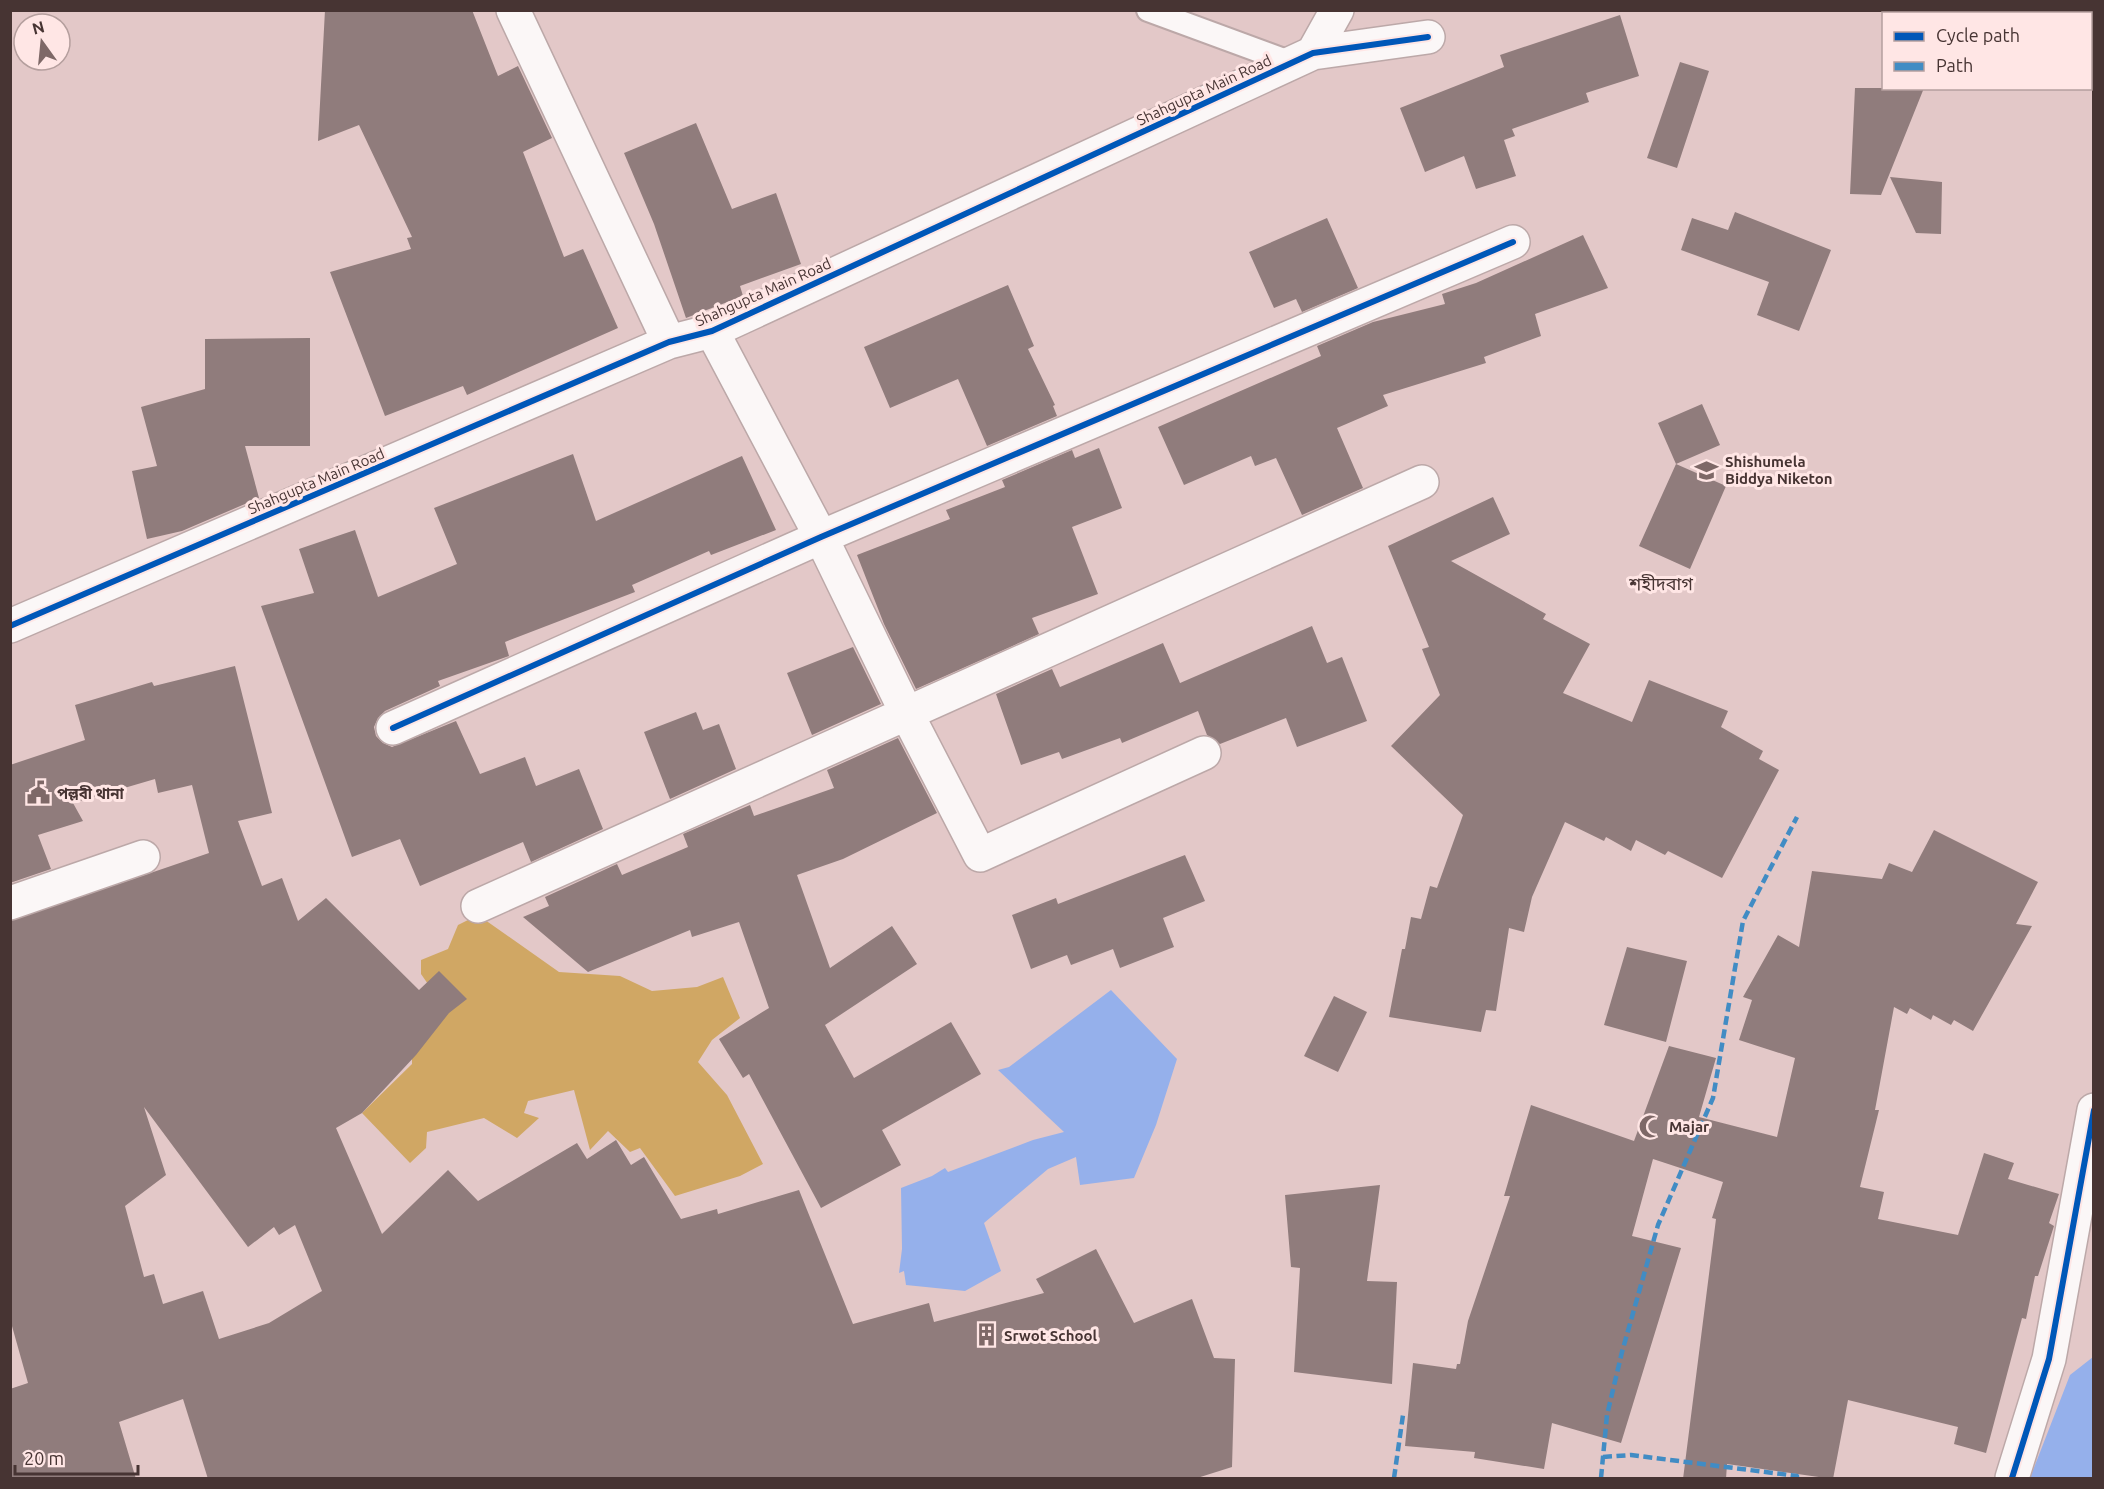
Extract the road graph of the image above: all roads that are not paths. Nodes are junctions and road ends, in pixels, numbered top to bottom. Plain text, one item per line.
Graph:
1 (513, 10) edge
2 (1148, 10) edge
3 (1337, 10) edge
4 (1428, 37) dead end
5 (1303, 58) junction
6 (1512, 242) dead end
7 (712, 331) junction
8 (669, 342) junction
9 (1422, 482) dead end
10 (821, 537) junction
11 (10, 626) edge
12 (907, 714) junction
13 (393, 728) dead end
14 (1204, 753) dead end
15 (143, 857) dead end
16 (10, 903) edge
17 (478, 906) dead end
18 (2094, 1110) edge
19 (2012, 1479) edge

1 - 8 street
2 - 5 lane
3 - 5 street
4 - 5 street, Shahgupta Main Road
5 - 7 street, Shahgupta Main Road
6 - 10 street
7 - 8 street, Shahgupta Main Road
7 - 10 street
8 - 11 street, Shahgupta Main Road
9 - 12 street
10 - 12 street
10 - 13 street
12 - 14 street
12 - 17 street
15 - 16 street
18 - 19 street

